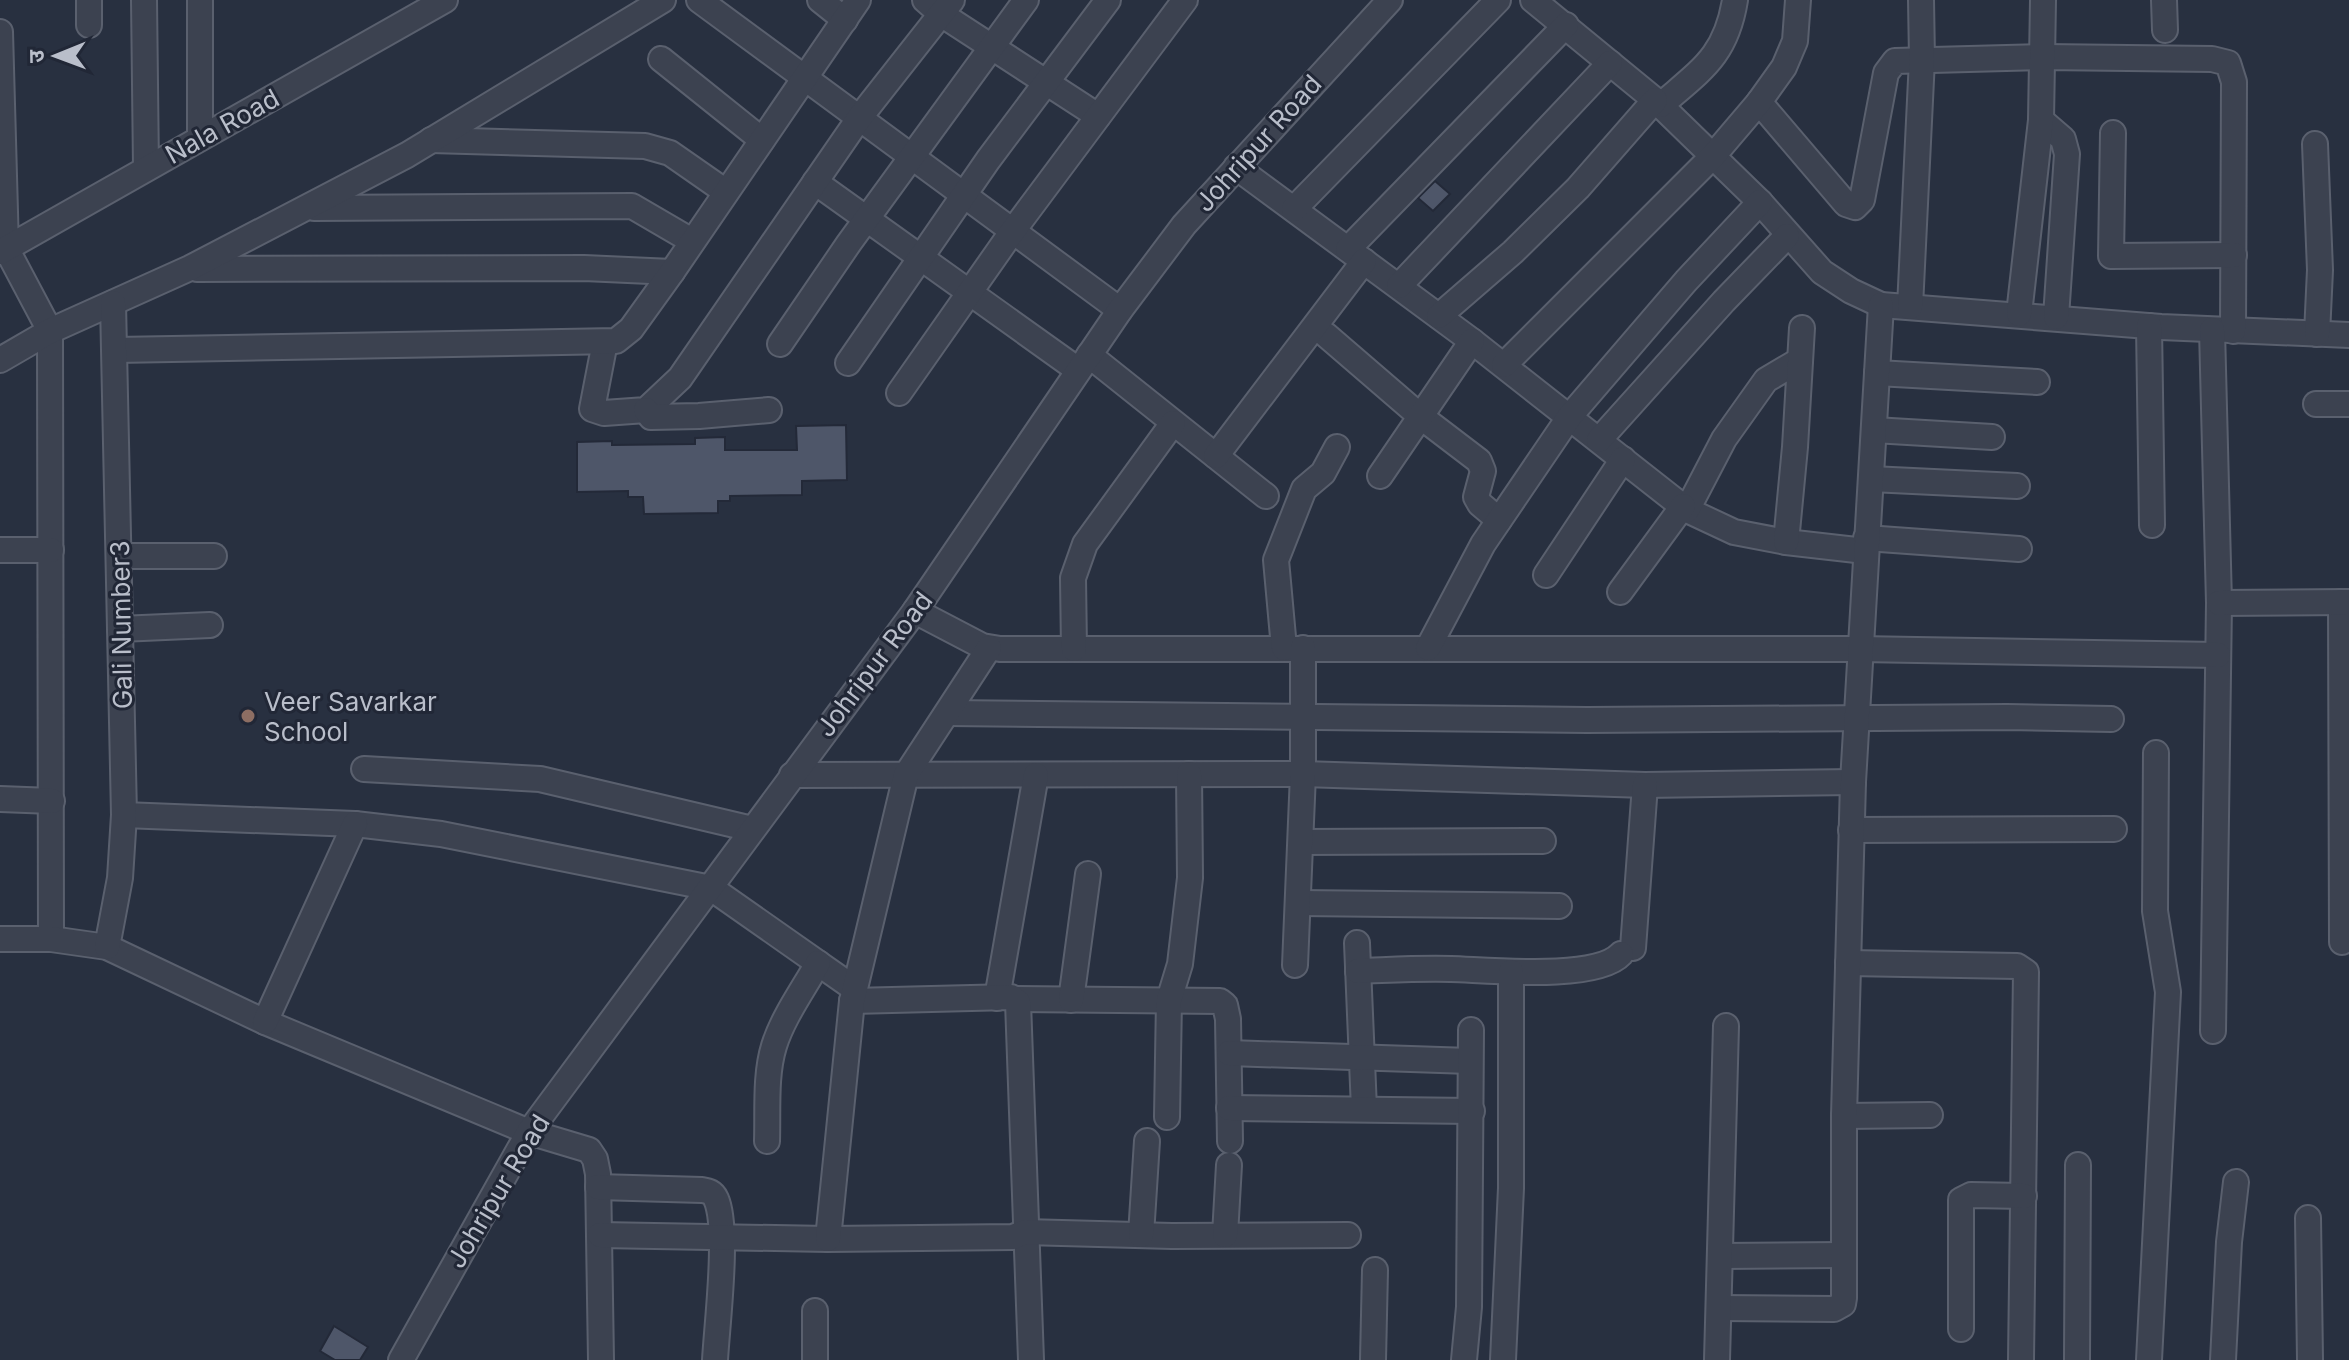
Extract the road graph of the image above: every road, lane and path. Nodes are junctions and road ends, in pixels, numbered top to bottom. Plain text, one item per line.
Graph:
1 (89, 0) edge
2 (144, 0) edge
3 (200, 0) edge
4 (445, 0) edge
5 (663, 0) edge
6 (699, 0) edge
7 (820, 0) edge
8 (1026, 0) edge
9 (1108, 0) edge
10 (1185, 0) edge
11 (1390, 0) edge
12 (1498, 0) edge
13 (1533, 0) edge
14 (1735, 0) edge
15 (1798, 0) edge
16 (1921, 0) edge
17 (2043, 0) edge
18 (2164, 0) edge
19 (940, 5) edge
20 (422, 7) edge
21 (852, 10) edge
22 (1561, 14) edge
23 (89, 25) dead end
24 (2165, 30) dead end
25 (0, 32) edge
26 (992, 47) junction
27 (2044, 57) junction
28 (661, 59) dead end
29 (1922, 59) junction
30 (1610, 63) junction
31 (804, 79) junction
32 (1047, 82) junction
33 (1759, 102) junction
34 (1658, 103) junction
35 (1098, 116) junction
36 (860, 117) junction
37 (2041, 120) junction
38 (2113, 133) dead end
39 (200, 138) junction
40 (431, 140) junction
41 (762, 140) junction
42 (2315, 144) dead end
43 (1713, 156) junction
44 (913, 157) junction
45 (1236, 167) junction
46 (146, 168) junction
47 (815, 182) junction
48 (726, 192) junction
49 (963, 195) junction
50 (1760, 202) junction
51 (307, 208) junction
52 (1294, 209) junction
53 (867, 219) junction
54 (1012, 232) junction
55 (1787, 236) junction
56 (692, 241) junction
57 (7, 255) edge
58 (1356, 255) junction
59 (2234, 255) junction
60 (920, 258) junction
61 (190, 268) junction
62 (672, 272) junction
63 (1399, 286) junction
64 (970, 292) junction
65 (113, 303) junction
66 (1881, 305) junction
67 (1910, 307) junction
68 (1120, 310) junction
69 (2019, 314) junction
70 (1439, 316) junction
71 (2056, 317) junction
72 (46, 322) junction
73 (2149, 326) junction
74 (1802, 328) dead end
75 (2223, 330) junction
76 (2317, 334) junction
77 (1326, 335) dead end
78 (2349, 335) edge
79 (1472, 341) junction
80 (605, 342) junction
81 (780, 344) dead end
82 (116, 350) junction
83 (0, 360) edge
84 (1800, 360) junction
85 (848, 363) dead end
86 (1084, 363) junction
87 (1504, 365) junction
88 (1877, 373) junction
89 (2037, 382) dead end
90 (899, 393) dead end
91 (2316, 404) dead end
92 (2349, 404) edge
93 (646, 410) junction
94 (769, 410) dead end
95 (1420, 416) junction
96 (1570, 416) junction
97 (1173, 423) junction
98 (1874, 430) junction
99 (1992, 437) dead end
100 (1599, 440) junction
101 (1337, 447) dead end
102 (1216, 456) junction
103 (1623, 459) junction
104 (1380, 476) dead end
105 (1871, 479) junction
106 (2017, 486) dead end
107 (1266, 496) dead end
108 (1685, 508) junction
109 (1499, 520) junction
110 (2152, 525) dead end
111 (1786, 542) junction
112 (1866, 545) junction
113 (2019, 549) dead end
114 (0, 550) edge
115 (51, 550) junction
116 (120, 556) junction
117 (214, 556) dead end
118 (1546, 575) dead end
119 (1620, 592) dead end
120 (2345, 602) edge
121 (2219, 603) junction
122 (915, 611) junction
123 (210, 625) dead end
124 (120, 629) junction
125 (989, 648) junction
126 (1293, 648) junction
127 (1428, 648) junction
128 (1074, 649) junction
129 (1859, 649) junction
130 (2218, 655) junction
131 (948, 713) junction
132 (1303, 716) junction
133 (1856, 719) junction
134 (2111, 719) dead end
135 (2156, 753) dead end
136 (364, 769) dead end
137 (1189, 774) junction
138 (1303, 774) junction
139 (792, 775) junction
140 (906, 775) junction
141 (1036, 775) junction
142 (1853, 782) junction
143 (1645, 785) junction
144 (0, 799) edge
145 (52, 801) junction
146 (124, 815) junction
147 (355, 824) junction
148 (752, 829) junction
149 (2114, 829) dead end
150 (1851, 830) junction
151 (1543, 841) dead end
152 (1301, 842) junction
153 (1088, 874) dead end
154 (711, 888) junction
155 (1299, 903) junction
156 (1559, 906) dead end
157 (0, 939) edge
158 (51, 939) junction
159 (2342, 942) dead end
160 (1357, 943) dead end
161 (107, 947) junction
162 (818, 963) junction
163 (1848, 963) junction
164 (1295, 965) dead end
165 (1358, 971) junction
166 (1511, 972) junction
167 (854, 995) junction
168 (1007, 998) junction
169 (1071, 1000) junction
170 (1169, 1000) junction
171 (265, 1022) junction
172 (1726, 1026) dead end
173 (1471, 1030) dead end
174 (2213, 1031) dead end
175 (1229, 1053) junction
176 (1362, 1058) junction
177 (1470, 1061) junction
178 (1229, 1108) junction
179 (1364, 1109) junction
180 (1472, 1111) junction
181 (1930, 1115) dead end
182 (1844, 1116) junction
183 (1167, 1117) dead end
184 (529, 1132) junction
185 (767, 1141) dead end
186 (1147, 1141) dead end
187 (2078, 1165) dead end
188 (2236, 1182) dead end
189 (598, 1187) junction
190 (2024, 1196) junction
191 (2308, 1218) dead end
192 (1025, 1232) junction
193 (600, 1235) junction
194 (1141, 1235) junction
195 (1225, 1235) junction
196 (1348, 1235) dead end
197 (722, 1238) junction
198 (828, 1239) junction
199 (1843, 1255) junction
200 (1722, 1256) junction
201 (1375, 1270) dead end
202 (1720, 1308) junction
203 (815, 1311) dead end
204 (1961, 1329) dead end
205 (401, 1360) edge
206 (601, 1360) edge
207 (715, 1360) edge
208 (815, 1360) edge
209 (1031, 1360) edge
210 (1373, 1360) edge
211 (1464, 1360) edge
212 (1503, 1360) edge
213 (1717, 1360) edge
214 (2021, 1360) edge
215 (2077, 1360) edge
216 (2149, 1360) edge
217 (2223, 1360) edge
218 (2310, 1360) edge

1 - 23 street
2 - 46 street
3 - 39 street
4 - 20 street, Nala Road
5 - 40 street
6 - 31 street
7 - 21 street
8 - 26 street
9 - 32 street
10 - 35 street
11 - 45 street, Johripur Road
12 - 52 street
13 - 22 street
14 - 34 street
15 - 33 street
16 - 29 street
17 - 27 street
18 - 24 street
19 - 26 street
19 - 36 street
20 - 39 street, Nala Road
21 - 31 street
22 - 30 street
22 - 58 street
25 - 57 street
26 - 32 street
26 - 44 street
27 - 29 street
27 - 37 street
27 - 59 street
28 - 41 street
29 - 33 street
29 - 67 street
30 - 34 street
30 - 63 street
31 - 36 street
31 - 41 street
32 - 35 street
32 - 49 street
33 - 43 street
34 - 43 street
34 - 70 street
35 - 54 street
36 - 44 street
36 - 47 street
37 - 69 street
37 - 71 street
38 - 59 street
39 - 46 street, Nala Road
40 - 48 street
40 - 51 street
41 - 48 street
42 - 76 street
43 - 50 street
43 - 87 street
44 - 49 street
44 - 53 street
45 - 52 street
45 - 68 street, Johripur Road
46 - 57 street, Nala Road
47 - 53 street
47 - 93 street
48 - 56 street
49 - 54 street
49 - 60 street
50 - 55 street
50 - 96 street
51 - 56 street
51 - 61 street
52 - 58 street
53 - 60 street
53 - 81 street
54 - 64 street
54 - 68 street
55 - 66 street
55 - 100 street
56 - 62 street
57 - 72 street
58 - 63 street
58 - 102 street
59 - 75 street
60 - 64 street
60 - 85 street
61 - 62 street
61 - 65 street
62 - 80 street
63 - 70 street
64 - 86 street
64 - 90 street
65 - 72 street
65 - 82 street, Gali Number3
66 - 67 street
66 - 88 street
67 - 69 street
68 - 86 street, Johripur Road
69 - 71 street
70 - 79 street
71 - 73 street
72 - 83 street
72 - 115 street
73 - 75 street
73 - 110 street
74 - 84 street
75 - 76 street
75 - 121 street
76 - 78 street
77 - 95 street
79 - 87 street
79 - 95 street
80 - 82 street
80 - 93 street
82 - 116 street, Gali Number3
84 - 108 street
84 - 111 street
86 - 97 street
86 - 122 street, Johripur Road
87 - 96 street
88 - 89 street
88 - 98 street
91 - 92 street
93 - 94 street
95 - 104 street
95 - 109 street
96 - 100 street
96 - 109 street
97 - 102 street
97 - 128 street
98 - 99 street
98 - 105 street
100 - 103 street
101 - 126 street
102 - 107 street
103 - 108 street
103 - 118 street
105 - 106 street
105 - 112 street
108 - 111 street
108 - 119 street
109 - 127 street
111 - 112 street
112 - 113 street
112 - 129 street
114 - 115 street
115 - 145 street
116 - 117 street
116 - 124 street, Gali Number3
120 - 121 street
120 - 159 street
121 - 130 street
122 - 125 street
122 - 139 street, Johripur Road
123 - 124 street
124 - 146 street, Gali Number3
125 - 128 street
125 - 131 street
126 - 127 street
126 - 128 street
126 - 132 street
127 - 129 street
129 - 130 street
129 - 133 street
130 - 174 street
131 - 132 street
131 - 140 street
132 - 133 street
132 - 138 street
133 - 134 street
133 - 142 street
135 - 216 street
136 - 148 street
137 - 138 street
137 - 141 street
137 - 170 street
138 - 143 street
138 - 152 street
139 - 140 street
139 - 148 street, Johripur Road
140 - 141 street
140 - 167 street
141 - 168 street
142 - 143 street
142 - 150 street
143 - 166 street
144 - 145 street
145 - 158 street
146 - 147 street
146 - 161 street, Gali Number3
147 - 154 street
147 - 171 street
148 - 154 street, Johripur Road
149 - 150 street
150 - 163 street
151 - 152 street
152 - 155 street
153 - 169 street
154 - 162 street
154 - 184 street, Johripur Road
155 - 156 street
155 - 164 street
157 - 158 street
158 - 161 street
160 - 165 street
161 - 171 street
162 - 167 street
162 - 185 street
163 - 182 street
163 - 190 street
165 - 166 street
165 - 176 street
166 - 212 street
167 - 168 street
167 - 198 street
168 - 169 street
168 - 192 street
169 - 170 street
170 - 175 street
170 - 183 street
171 - 184 street
172 - 200 street
173 - 177 street
175 - 176 street
175 - 178 street
176 - 177 street
176 - 179 street
177 - 180 street
178 - 179 street
178 - 195 street
179 - 180 street
180 - 211 street
181 - 182 street
182 - 199 street
184 - 189 street
184 - 205 street, Johripur Road
186 - 194 street
187 - 215 street
188 - 217 street
189 - 193 street
189 - 197 street
190 - 204 street
190 - 214 street
191 - 218 street
192 - 194 street
192 - 198 street
192 - 209 street
193 - 197 street
193 - 206 street
194 - 195 street
195 - 196 street
197 - 198 street
197 - 207 street
199 - 200 street
199 - 202 street
200 - 202 street
201 - 210 street
202 - 213 street
203 - 208 street

